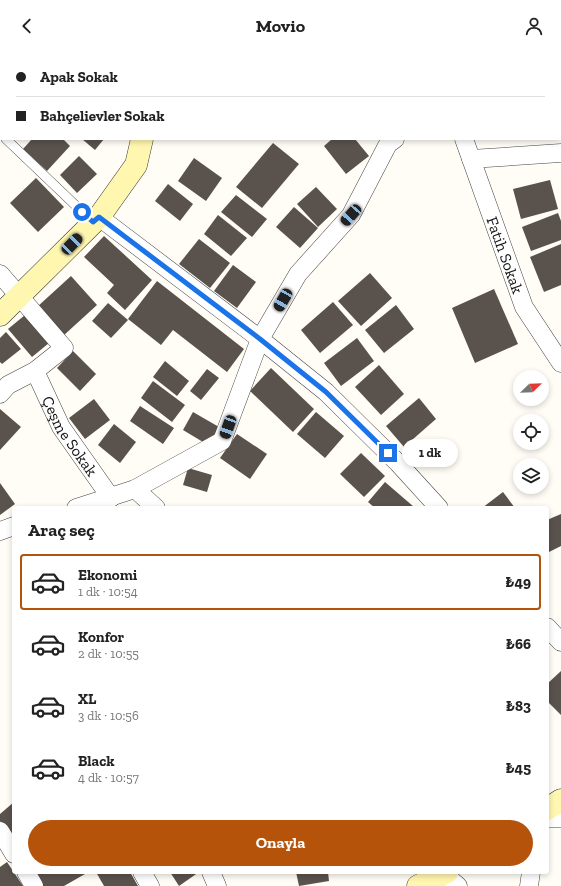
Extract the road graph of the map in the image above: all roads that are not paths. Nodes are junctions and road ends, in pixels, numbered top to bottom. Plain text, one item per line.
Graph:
1 (7, 140) edge
2 (142, 140) edge
3 (394, 140) edge
4 (464, 140) edge
5 (561, 153) edge
6 (471, 159) junction
7 (96, 220) junction
8 (0, 274) edge
9 (20, 296) junction
10 (0, 315) edge
11 (260, 339) junction
12 (561, 363) edge
13 (36, 371) junction
14 (0, 394) edge
15 (135, 489) junction
16 (111, 498) junction
17 (83, 506) edge
18 (154, 506) edge
19 (437, 506) edge
20 (12, 527) edge
21 (0, 531) edge
22 (549, 629) edge
23 (561, 642) edge
24 (561, 800) edge
25 (549, 808) edge
26 (549, 818) edge
27 (561, 818) edge
28 (0, 832) edge
29 (12, 851) edge
30 (27, 874) edge
31 (143, 874) edge
32 (212, 874) edge
33 (531, 874) edge
34 (450, 877) edge
35 (34, 886) edge
36 (150, 886) edge
37 (217, 886) edge
38 (418, 886) edge
39 (529, 886) edge

1 - 7 lane
2 - 7 street
3 - 11 street
4 - 6 street, Fatih Sokak
5 - 6 street
6 - 12 street, Fatih Sokak
7 - 9 street
7 - 11 street
8 - 9 street
9 - 10 street
9 - 13 street
11 - 15 street
11 - 19 street
13 - 14 street
13 - 16 street, Çeşme Sokak
15 - 16 street
15 - 18 street
16 - 17 street
20 - 21 street
22 - 23 street
24 - 25 street
26 - 27 street
28 - 29 street
30 - 35 street
31 - 36 street
32 - 37 street
33 - 39 street
34 - 38 street

